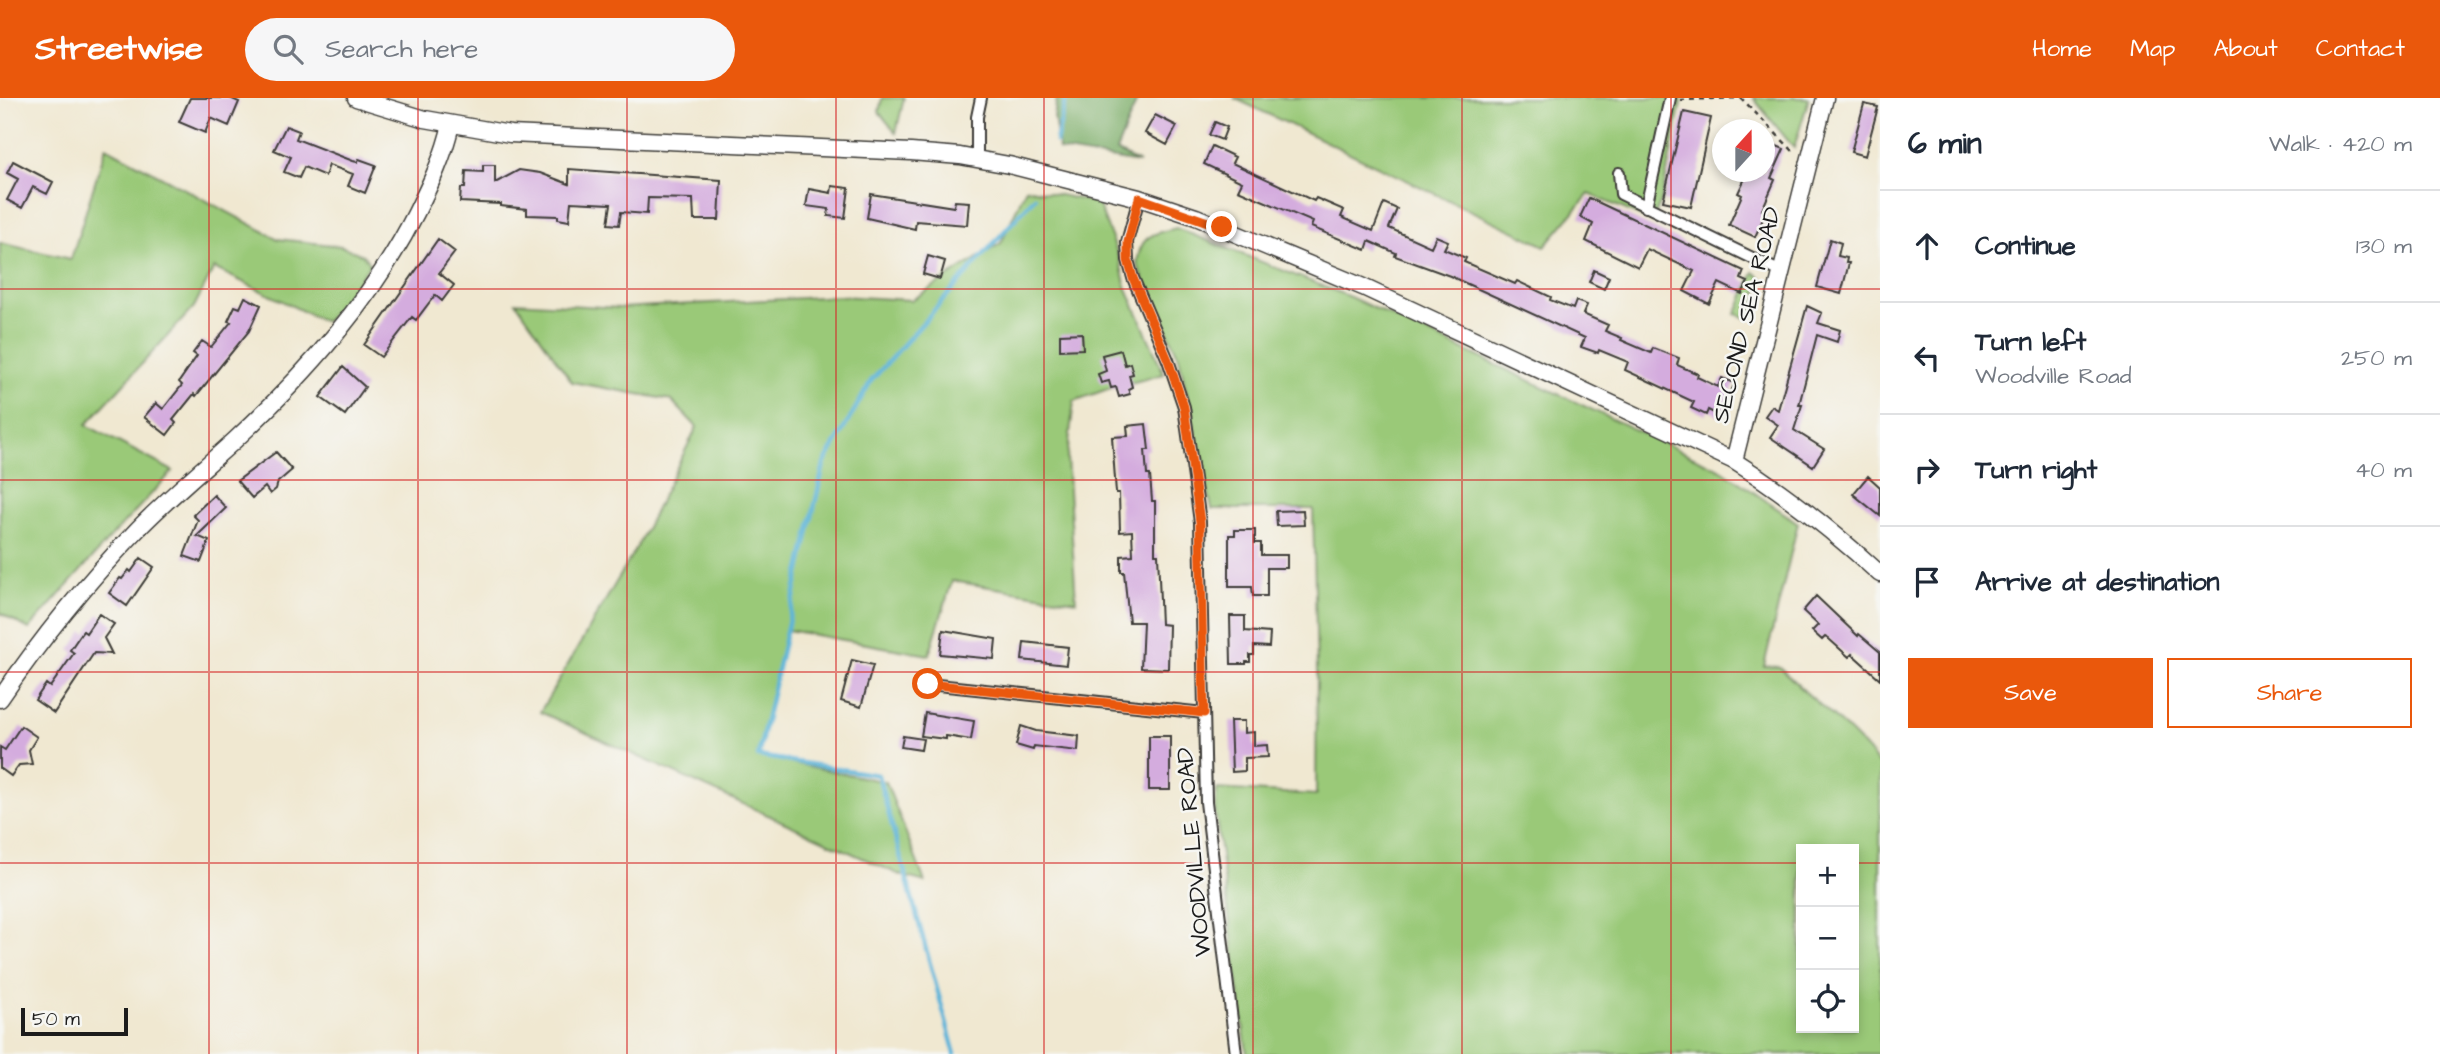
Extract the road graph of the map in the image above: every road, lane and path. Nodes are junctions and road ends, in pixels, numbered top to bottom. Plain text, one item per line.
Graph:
1 (356, 98) edge
2 (981, 98) edge
3 (1825, 98) edge
4 (1670, 99) edge
5 (451, 124) junction
6 (977, 159) junction
7 (1807, 166) junction
8 (1619, 173) dead end
9 (1139, 198) junction
10 (1647, 207) junction
11 (1781, 272) junction
12 (1734, 461) junction
13 (1880, 574) edge
14 (928, 684) dead end
15 (0, 699) edge
16 (1204, 713) junction
17 (1236, 1054) edge

1 - 5 main road
2 - 6 street
3 - 7 main road, SECOND SEA ROAD
4 - 7 path
4 - 10 street
5 - 6 main road
5 - 15 main road
6 - 9 main road
7 - 11 main road, SECOND SEA ROAD
8 - 10 street
9 - 12 main road
9 - 16 street, WOODVILLE ROAD
10 - 11 street
11 - 12 main road, SECOND SEA ROAD
12 - 13 main road
14 - 16 street
16 - 17 street, WOODVILLE ROAD

